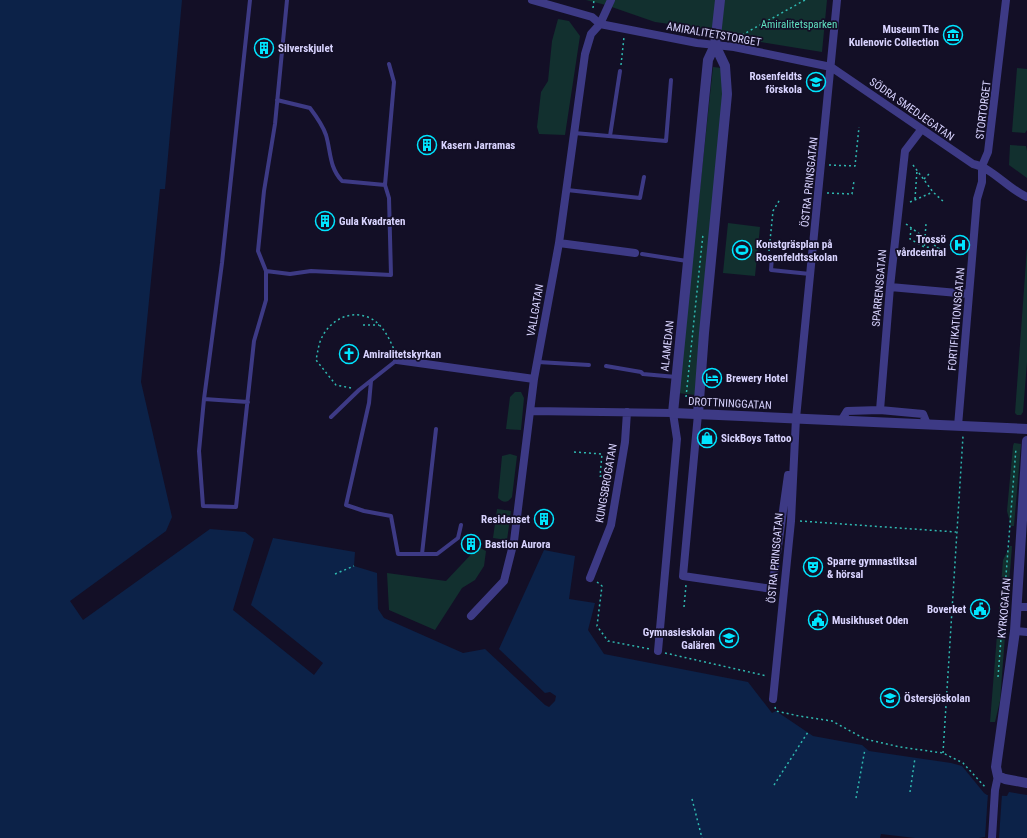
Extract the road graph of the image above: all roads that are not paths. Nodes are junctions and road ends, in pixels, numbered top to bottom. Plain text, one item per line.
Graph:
1 (250, 0) edge
2 (287, 0) edge
3 (532, 0) edge
4 (611, 0) edge
5 (720, 0) edge
6 (837, 0) edge
7 (1006, 0) edge
8 (600, 24) junction
9 (715, 45) junction
10 (389, 64) dead end
11 (831, 67) junction
12 (620, 71) road end
13 (672, 80) dead end
14 (277, 100) junction
15 (921, 130) junction
16 (574, 133) junction
17 (610, 136) junction
18 (982, 166) junction
19 (644, 177) dead end
20 (385, 185) junction
21 (566, 190) junction
22 (1027, 197) edge
23 (559, 243) junction
24 (639, 254) joint
25 (772, 256) road end
26 (688, 261) junction
27 (266, 271) junction
28 (811, 274) junction
29 (890, 287) junction
30 (969, 294) junction
31 (397, 360) joint
32 (537, 362) junction
33 (589, 365) dead end
34 (606, 366) dead end
35 (676, 377) junction
36 (534, 379) junction
37 (371, 381) junction
38 (204, 399) junction
39 (248, 402) junction
40 (880, 410) junction
41 (531, 411) junction
42 (627, 412) junction
43 (673, 413) junction
44 (698, 414) junction
45 (331, 417) dead end
46 (796, 418) junction
47 (841, 421) junction
48 (927, 424) junction
49 (961, 426) junction
50 (436, 429) dead end
51 (1022, 429) edge
52 (1027, 441) edge
53 (461, 525) dead end
54 (422, 554) junction
55 (590, 578) road end
56 (1022, 607) edge
57 (471, 616) dead end
58 (1015, 631) junction
59 (1027, 632) edge
60 (658, 651) road end
61 (773, 699) road end
62 (998, 776) junction
63 (1027, 783) edge
64 (992, 838) edge

1 - 38 lane
2 - 14 lane
3 - 8 street, AMIRALITETSTORGET
4 - 8 street, VALLGATAN
5 - 9 street, ALAMEDAN
6 - 11 street
7 - 18 street, STORTORGET
8 - 9 street, AMIRALITETSTORGET
8 - 16 street, VALLGATAN
9 - 11 street, AMIRALITETSTORGET
9 - 26 street, ALAMEDAN
9 - 44 street
10 - 20 lane
11 - 15 street, SÖDRA SMEDJEGATAN
11 - 28 street, ÖSTRA PRINSGATAN
12 - 17 lane
13 - 17 lane
14 - 20 lane
14 - 27 lane
15 - 18 street, SÖDRA SMEDJEGATAN
15 - 29 street, SPARRENSGATAN
16 - 17 lane
16 - 21 street, VALLGATAN
18 - 22 street
18 - 30 street, FORTIFIKATIONSGATAN
19 - 21 lane
20 - 27 lane
21 - 23 street, VALLGATAN
23 - 24 street
23 - 32 street, VALLGATAN
24 - 26 lane
25 - 28 lane
26 - 35 street, ALAMEDAN
27 - 39 lane
28 - 46 street, ÖSTRA PRINSGATAN
29 - 30 street
29 - 40 street, SPARRENSGATAN
30 - 49 street, FORTIFIKATIONSGATAN
31 - 36 street
31 - 37 lane
32 - 33 lane
32 - 36 street, VALLGATAN
34 - 35 lane
35 - 43 street, ALAMEDAN
36 - 41 street, VALLGATAN
37 - 45 lane
37 - 54 lane
38 - 39 lane
38 - 39 lane
40 - 47 street
40 - 48 street
41 - 42 street, DROTTNINGGATAN
41 - 57 street, VALLGATAN
42 - 43 street, DROTTNINGGATAN
42 - 55 street, KUNGSBROGATAN
43 - 44 street, DROTTNINGGATAN
43 - 60 street, ALAMEDAN
44 - 46 street, DROTTNINGGATAN
44 - 46 street, ÖSTRA PRINSGATAN
46 - 47 street, DROTTNINGGATAN
46 - 61 street, ÖSTRA PRINSGATAN
47 - 48 street, DROTTNINGGATAN
48 - 49 street, DROTTNINGGATAN
49 - 51 street, DROTTNINGGATAN
50 - 54 lane
52 - 56 street, KYRKOGATAN
53 - 54 lane
56 - 58 street, KYRKOGATAN
58 - 59 street
58 - 62 street, KYRKOGATAN
62 - 63 street
62 - 64 street

